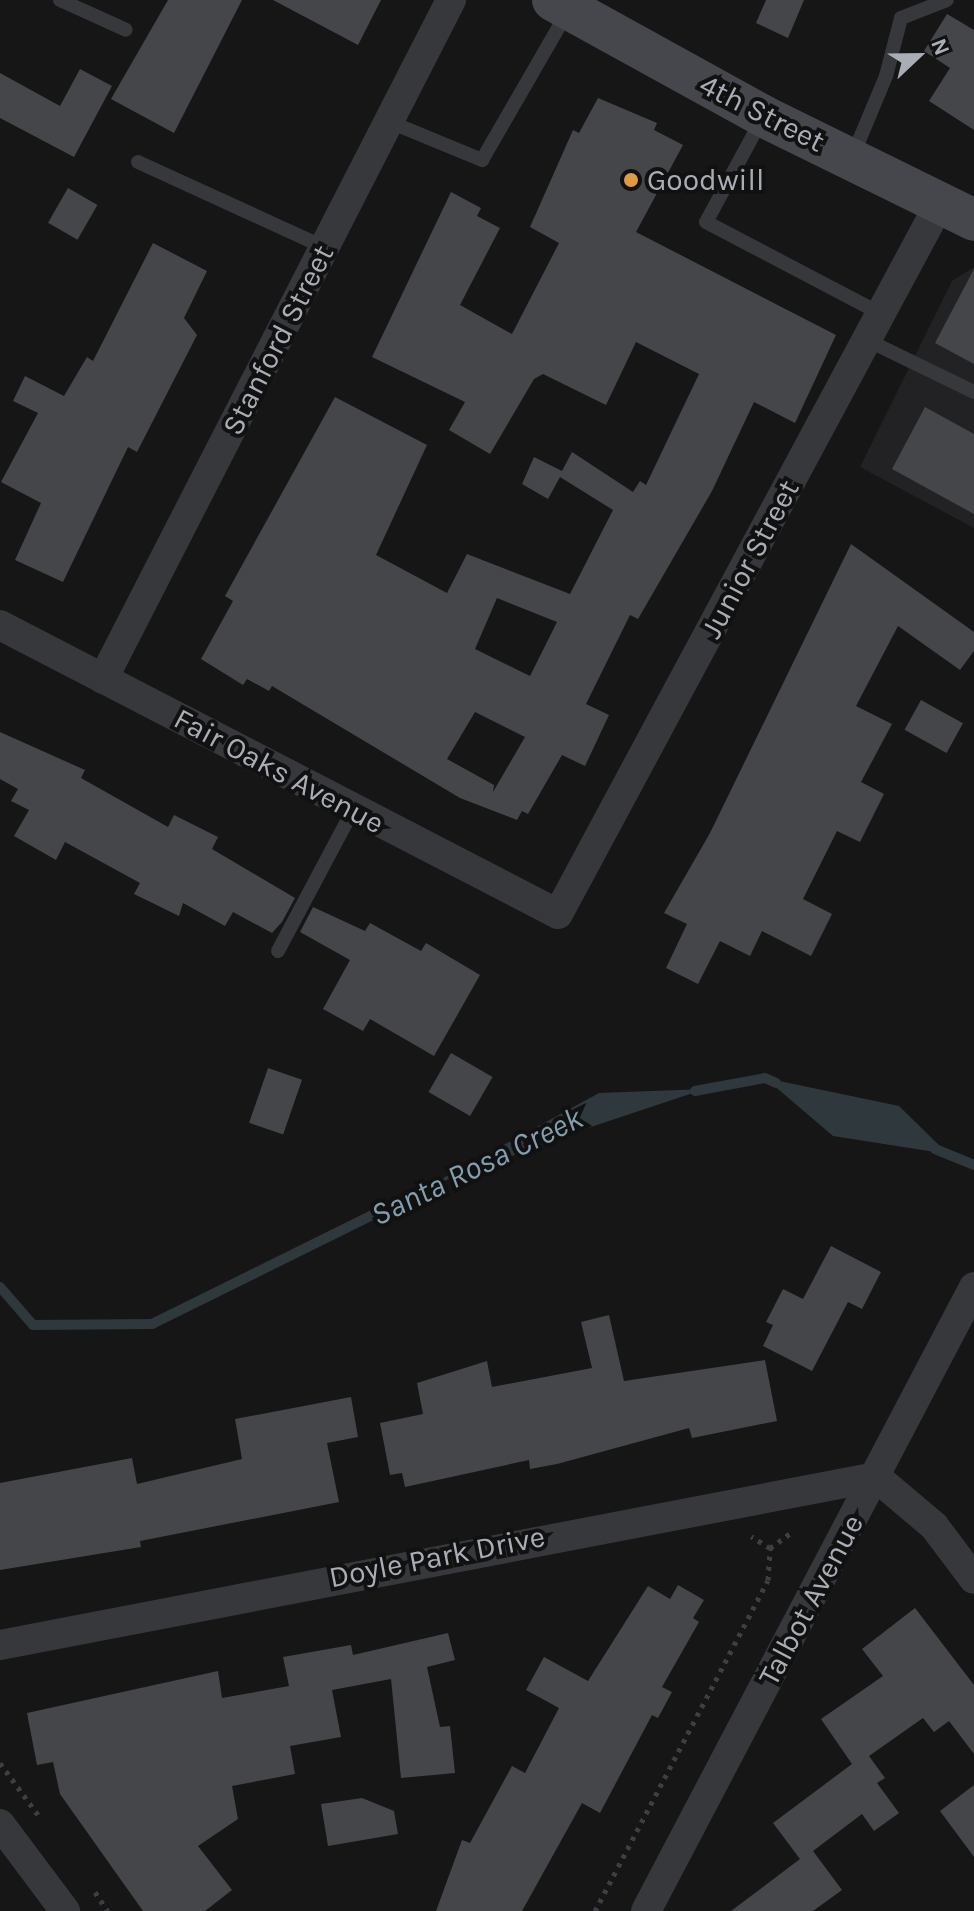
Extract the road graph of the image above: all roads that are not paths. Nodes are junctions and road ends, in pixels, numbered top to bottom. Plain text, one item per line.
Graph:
1 (60, 0) edge
2 (451, 0) edge
3 (947, 0) edge
4 (561, 5) edge
5 (126, 30) dead end
6 (763, 116) junction
7 (390, 122) junction
8 (851, 159) junction
9 (138, 162) dead end
10 (957, 212) edge
11 (326, 248) junction
12 (882, 314) junction
13 (867, 340) junction
14 (974, 392) edge
15 (0, 625) edge
16 (103, 679) junction
17 (353, 810) junction
18 (558, 914) joint
19 (278, 951) dead end
20 (971, 1299) edge
21 (876, 1477) junction
22 (974, 1579) edge
23 (0, 1645) edge
24 (0, 1824) edge
25 (65, 1911) edge
26 (646, 1911) edge

1 - 5 lane
2 - 7 street, Stanford Street
3 - 8 lane
4 - 6 main road, 4th Street
4 - 7 lane
6 - 8 main road, 4th Street
6 - 12 lane
7 - 11 street, Stanford Street
8 - 10 main road, 4th Street
9 - 11 lane
10 - 12 street, Junior Street
11 - 16 street, Stanford Street
12 - 13 street, Junior Street
13 - 14 lane
13 - 18 street, Junior Street
15 - 16 street, Fair Oaks Avenue
16 - 17 street, Fair Oaks Avenue
17 - 18 street, Fair Oaks Avenue
17 - 19 lane
20 - 21 street, Talbot Avenue
21 - 22 street
21 - 23 street, Doyle Park Drive
21 - 26 street, Talbot Avenue
24 - 25 street

